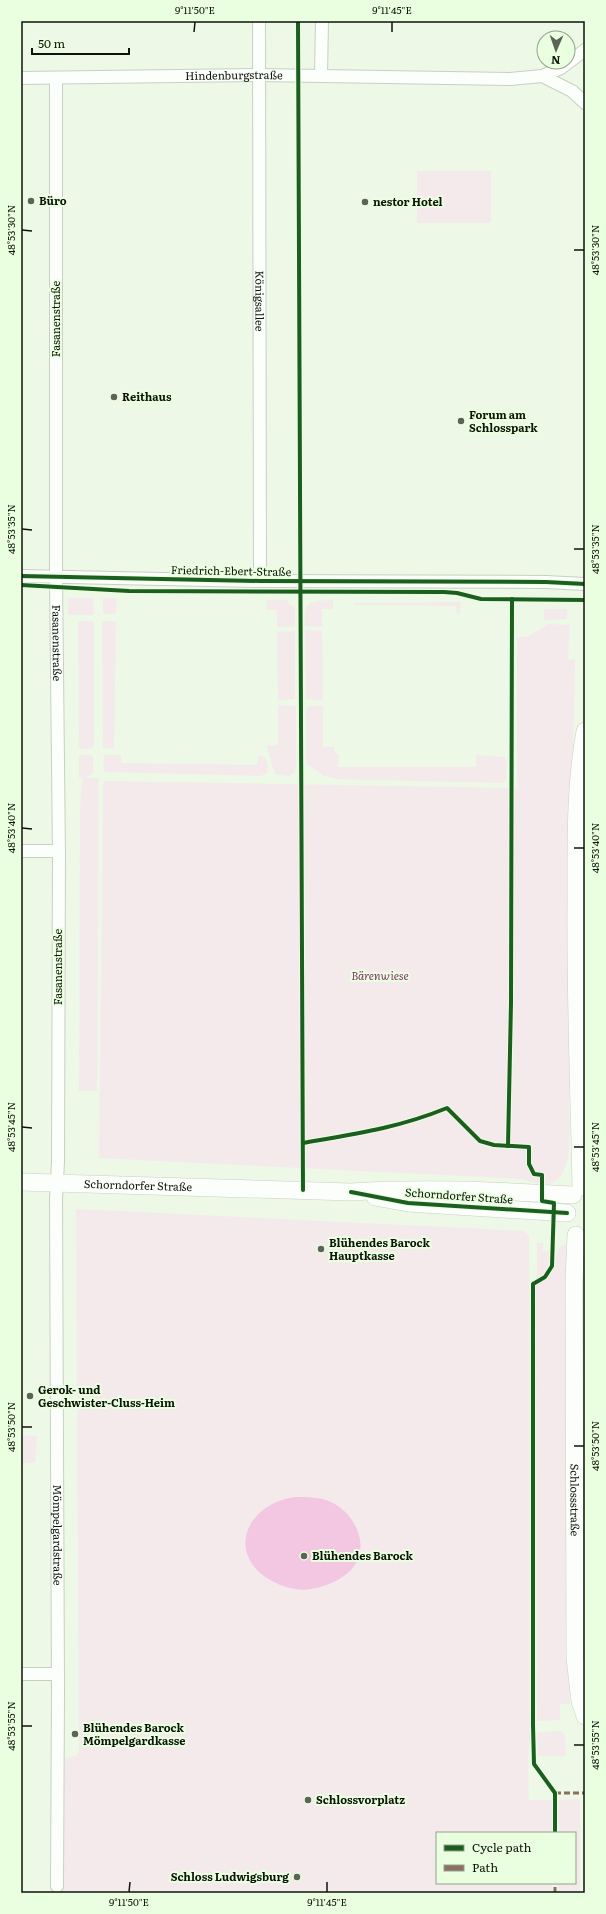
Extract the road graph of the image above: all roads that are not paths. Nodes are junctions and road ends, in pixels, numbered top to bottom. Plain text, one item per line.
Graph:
1 (260, 21) edge
2 (322, 21) edge
3 (585, 50) edge
4 (259, 75) junction
5 (322, 76) junction
6 (542, 76) junction
7 (21, 78) edge
8 (56, 78) junction
9 (585, 103) edge
10 (21, 576) edge
11 (56, 577) junction
12 (260, 581) junction
13 (585, 584) edge
14 (585, 731) edge
15 (21, 851) edge
16 (59, 851) junction
17 (582, 1082) edge
18 (21, 1182) edge
19 (56, 1183) junction
20 (580, 1189) edge
21 (351, 1192) junction
22 (567, 1212) junction
23 (581, 1238) edge
24 (580, 1275) edge
25 (21, 1674) edge
26 (58, 1674) junction
27 (585, 1716) edge
28 (57, 1886) dead end

1 - 4 street, Königsallee
2 - 5 street
3 - 6 street, Hindenburgstraße
4 - 5 street, Hindenburgstraße
4 - 8 street, Hindenburgstraße
4 - 12 street, Königsallee
5 - 6 street, Hindenburgstraße
6 - 9 street
7 - 8 street, Hindenburgstraße
8 - 11 street, Fasanenstraße
10 - 11 street, Friedrich-Ebert-Straße
11 - 12 street, Friedrich-Ebert-Straße
11 - 16 street, Fasanenstraße
12 - 13 street, Friedrich-Ebert-Straße
14 - 17 main road
15 - 16 street
16 - 19 street, Fasanenstraße
17 - 20 main road
18 - 19 main road, Schorndorfer Straße
19 - 21 main road, Schorndorfer Straße
19 - 26 street, Mömpelgardstraße
20 - 21 main road, Schorndorfer Straße
20 - 22 main road
21 - 22 main road, Schorndorfer Straße
22 - 23 main road
23 - 24 main road, Schlossstraße
24 - 27 main road, Schlossstraße
25 - 26 street
26 - 28 street, Mömpelgardstraße

